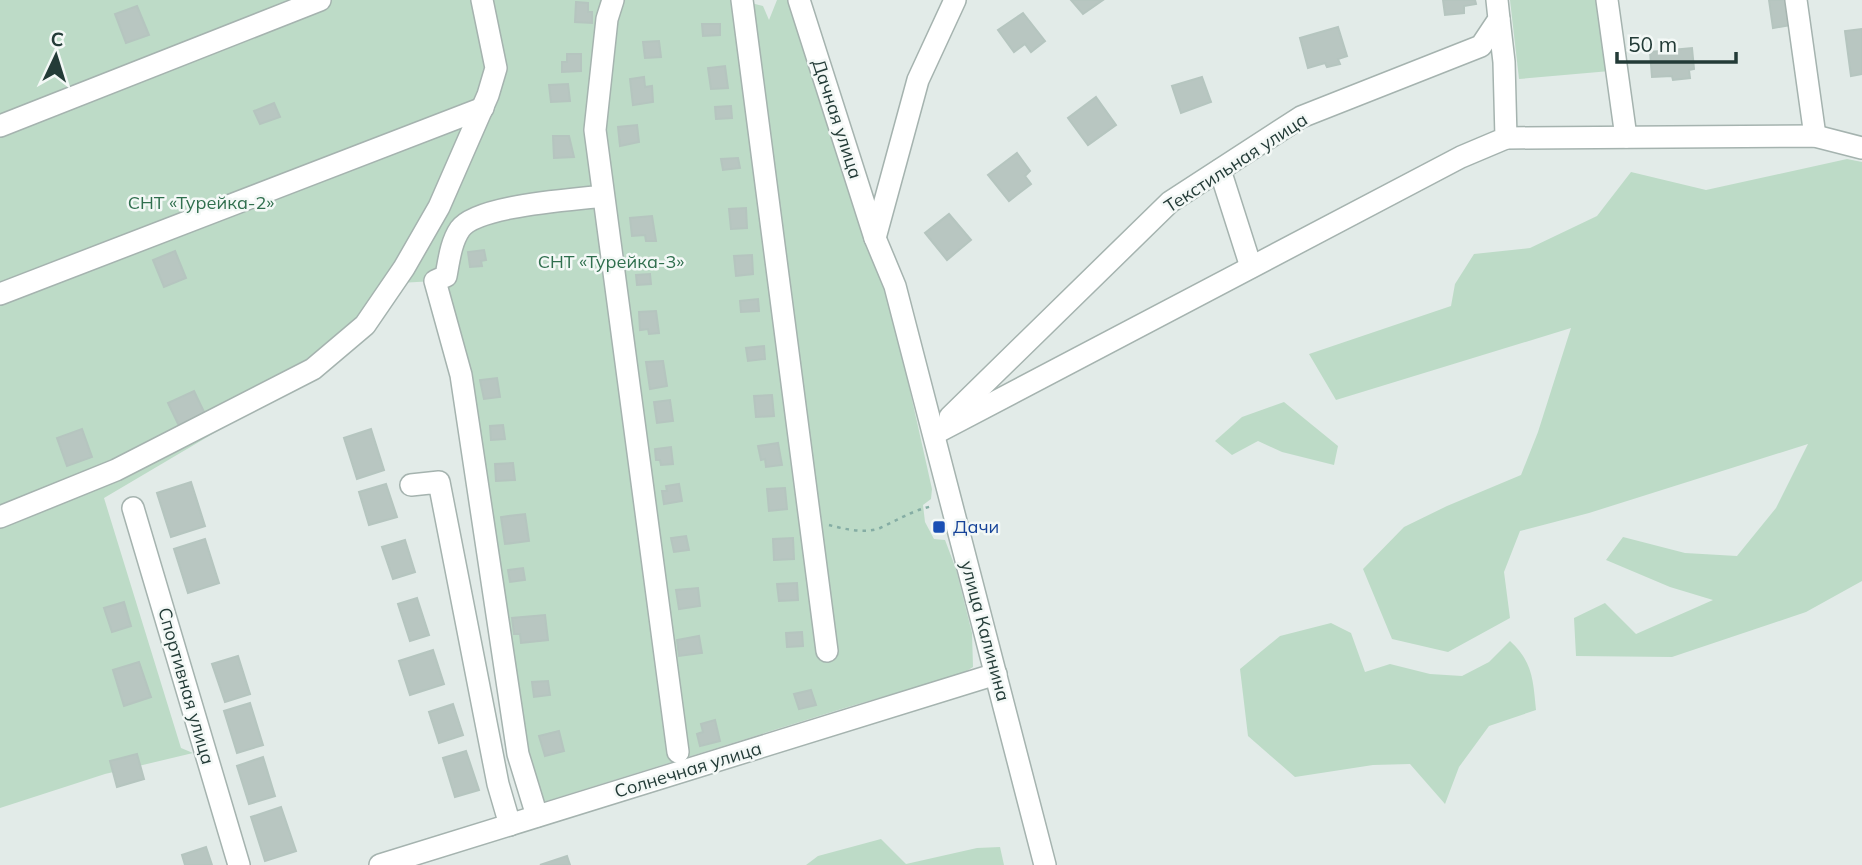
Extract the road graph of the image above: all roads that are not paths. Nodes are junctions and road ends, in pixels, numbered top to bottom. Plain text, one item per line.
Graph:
1 (320, 0) edge
2 (483, 0) edge
3 (613, 0) edge
4 (742, 0) edge
5 (799, 0) edge
6 (955, 0) edge
7 (1607, 0) edge
8 (1796, 0) edge
9 (1497, 10) edge
10 (482, 108) junction
11 (0, 126) edge
12 (1815, 136) junction
13 (1626, 137) junction
14 (1506, 138) junction
15 (1862, 148) edge
16 (1220, 170) junction
17 (603, 196) junction
18 (876, 238) junction
19 (1251, 267) junction
20 (0, 294) edge
21 (933, 434) junction
22 (411, 485) dead end
23 (134, 508) dead end
24 (0, 517) edge
25 (827, 651) dead end
26 (996, 674) junction
27 (678, 752) dead end
28 (537, 817) junction
29 (510, 825) junction
30 (239, 865) edge
31 (380, 865) edge
32 (1045, 865) edge

1 - 11 street
2 - 10 street
3 - 17 street
4 - 25 street
5 - 18 street, Дачная улица
6 - 18 street
7 - 13 street
8 - 12 street
9 - 14 street
9 - 16 street, Текстильная улица
10 - 20 street
10 - 24 street
12 - 13 street
12 - 15 street
13 - 14 street
14 - 19 street
16 - 19 street
16 - 21 street, Текстильная улица
17 - 27 street
17 - 28 street
18 - 21 street, улица Калинина
19 - 21 street
21 - 26 street, улица Калинина
22 - 29 street
23 - 30 street, Спортивная улица
26 - 28 street, Солнечная улица
26 - 32 street, улица Калинина
28 - 29 street, Солнечная улица
29 - 31 street, Солнечная улица

